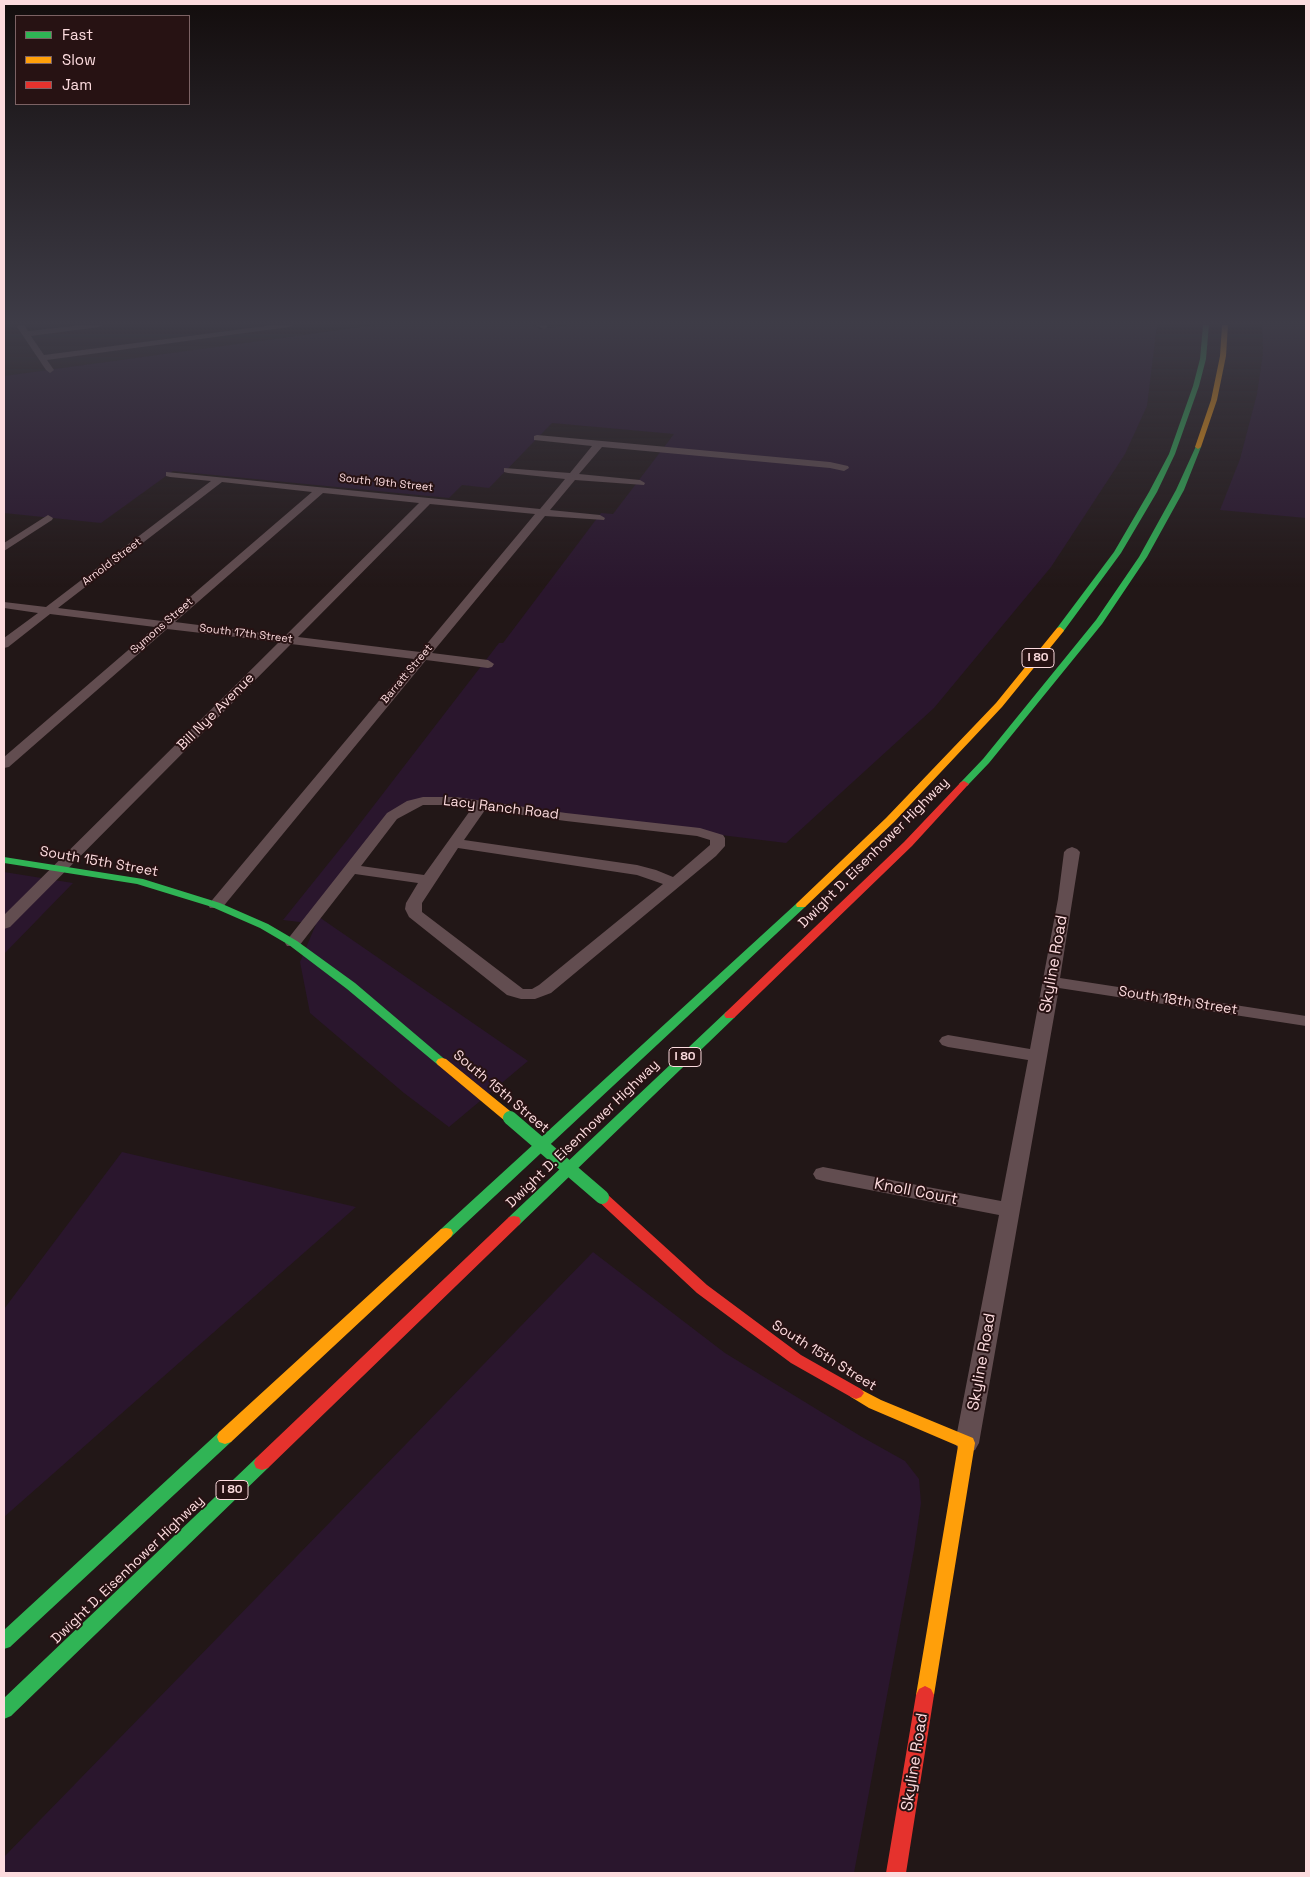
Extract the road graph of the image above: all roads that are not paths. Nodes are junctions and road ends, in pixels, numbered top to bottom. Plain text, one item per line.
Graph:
1 (1187, 413) edge
2 (1210, 413) edge
3 (537, 438) dead end
4 (599, 444) junction
5 (844, 468) dead end
6 (508, 470) dead end
7 (170, 474) dead end
8 (572, 476) junction
9 (220, 479) junction
10 (640, 483) dead end
11 (321, 489) junction
12 (428, 500) junction
13 (542, 512) junction
14 (48, 518) dead end
15 (600, 518) dead end
16 (4, 548) edge
17 (4, 605) edge
18 (48, 610) junction
19 (164, 624) junction
20 (288, 640) junction
21 (4, 644) edge
22 (422, 656) junction
23 (488, 664) dead end
24 (4, 764) edge
25 (481, 805) junction
26 (454, 843) junction
27 (1072, 852) dead end
28 (4, 860) edge
29 (58, 869) junction
30 (351, 869) junction
31 (428, 880) junction
32 (674, 883) junction
33 (216, 905) junction
34 (4, 924) edge
35 (293, 943) junction
36 (1051, 982) junction
37 (1306, 1020) edge
38 (948, 1041) dead end
39 (1038, 1056) junction
40 (822, 1174) dead end
41 (1009, 1210) junction
42 (967, 1443) junction
43 (4, 1641) edge
44 (4, 1710) edge
45 (896, 1873) edge

1 - 43 main road, Dwight D. Eisenhower Highway / I 80
2 - 44 main road, Dwight D. Eisenhower Highway / I 80
3 - 4 street
4 - 5 street
4 - 8 street, Barratt Street
6 - 8 street
7 - 9 street, South 19th Street
8 - 10 street
8 - 13 street, Barratt Street
9 - 11 street, South 19th Street
9 - 18 street, Arnold Street
11 - 12 street, South 19th Street
11 - 19 street, Symons Street
12 - 13 street, South 19th Street
12 - 20 street, Bill Nye Avenue
13 - 15 street, South 19th Street
13 - 22 street, Barratt Street
14 - 16 street
17 - 18 street, South 17th Street
18 - 19 street, South 17th Street
18 - 21 street, Arnold Street
19 - 20 street, South 17th Street
19 - 24 street, Symons Street
20 - 22 street, South 17th Street
20 - 29 street, Bill Nye Avenue
22 - 23 street, South 17th Street
22 - 33 street, Barratt Street
25 - 26 street
25 - 30 street, Lacy Ranch Road
25 - 32 street, Lacy Ranch Road
26 - 31 street
26 - 32 street
27 - 36 street, Skyline Road
28 - 29 main road, South 15th Street
29 - 33 main road, South 15th Street
29 - 34 street, Bill Nye Avenue
30 - 31 street
30 - 35 street, Lacy Ranch Road
31 - 32 street
33 - 35 main road, South 15th Street
35 - 42 main road, South 15th Street, bridge
36 - 37 street, South 18th Street
36 - 39 street, Skyline Road
38 - 39 street
39 - 41 street, Skyline Road
40 - 41 street, Knoll Court
41 - 42 street, Skyline Road
42 - 45 main road, Skyline Road

